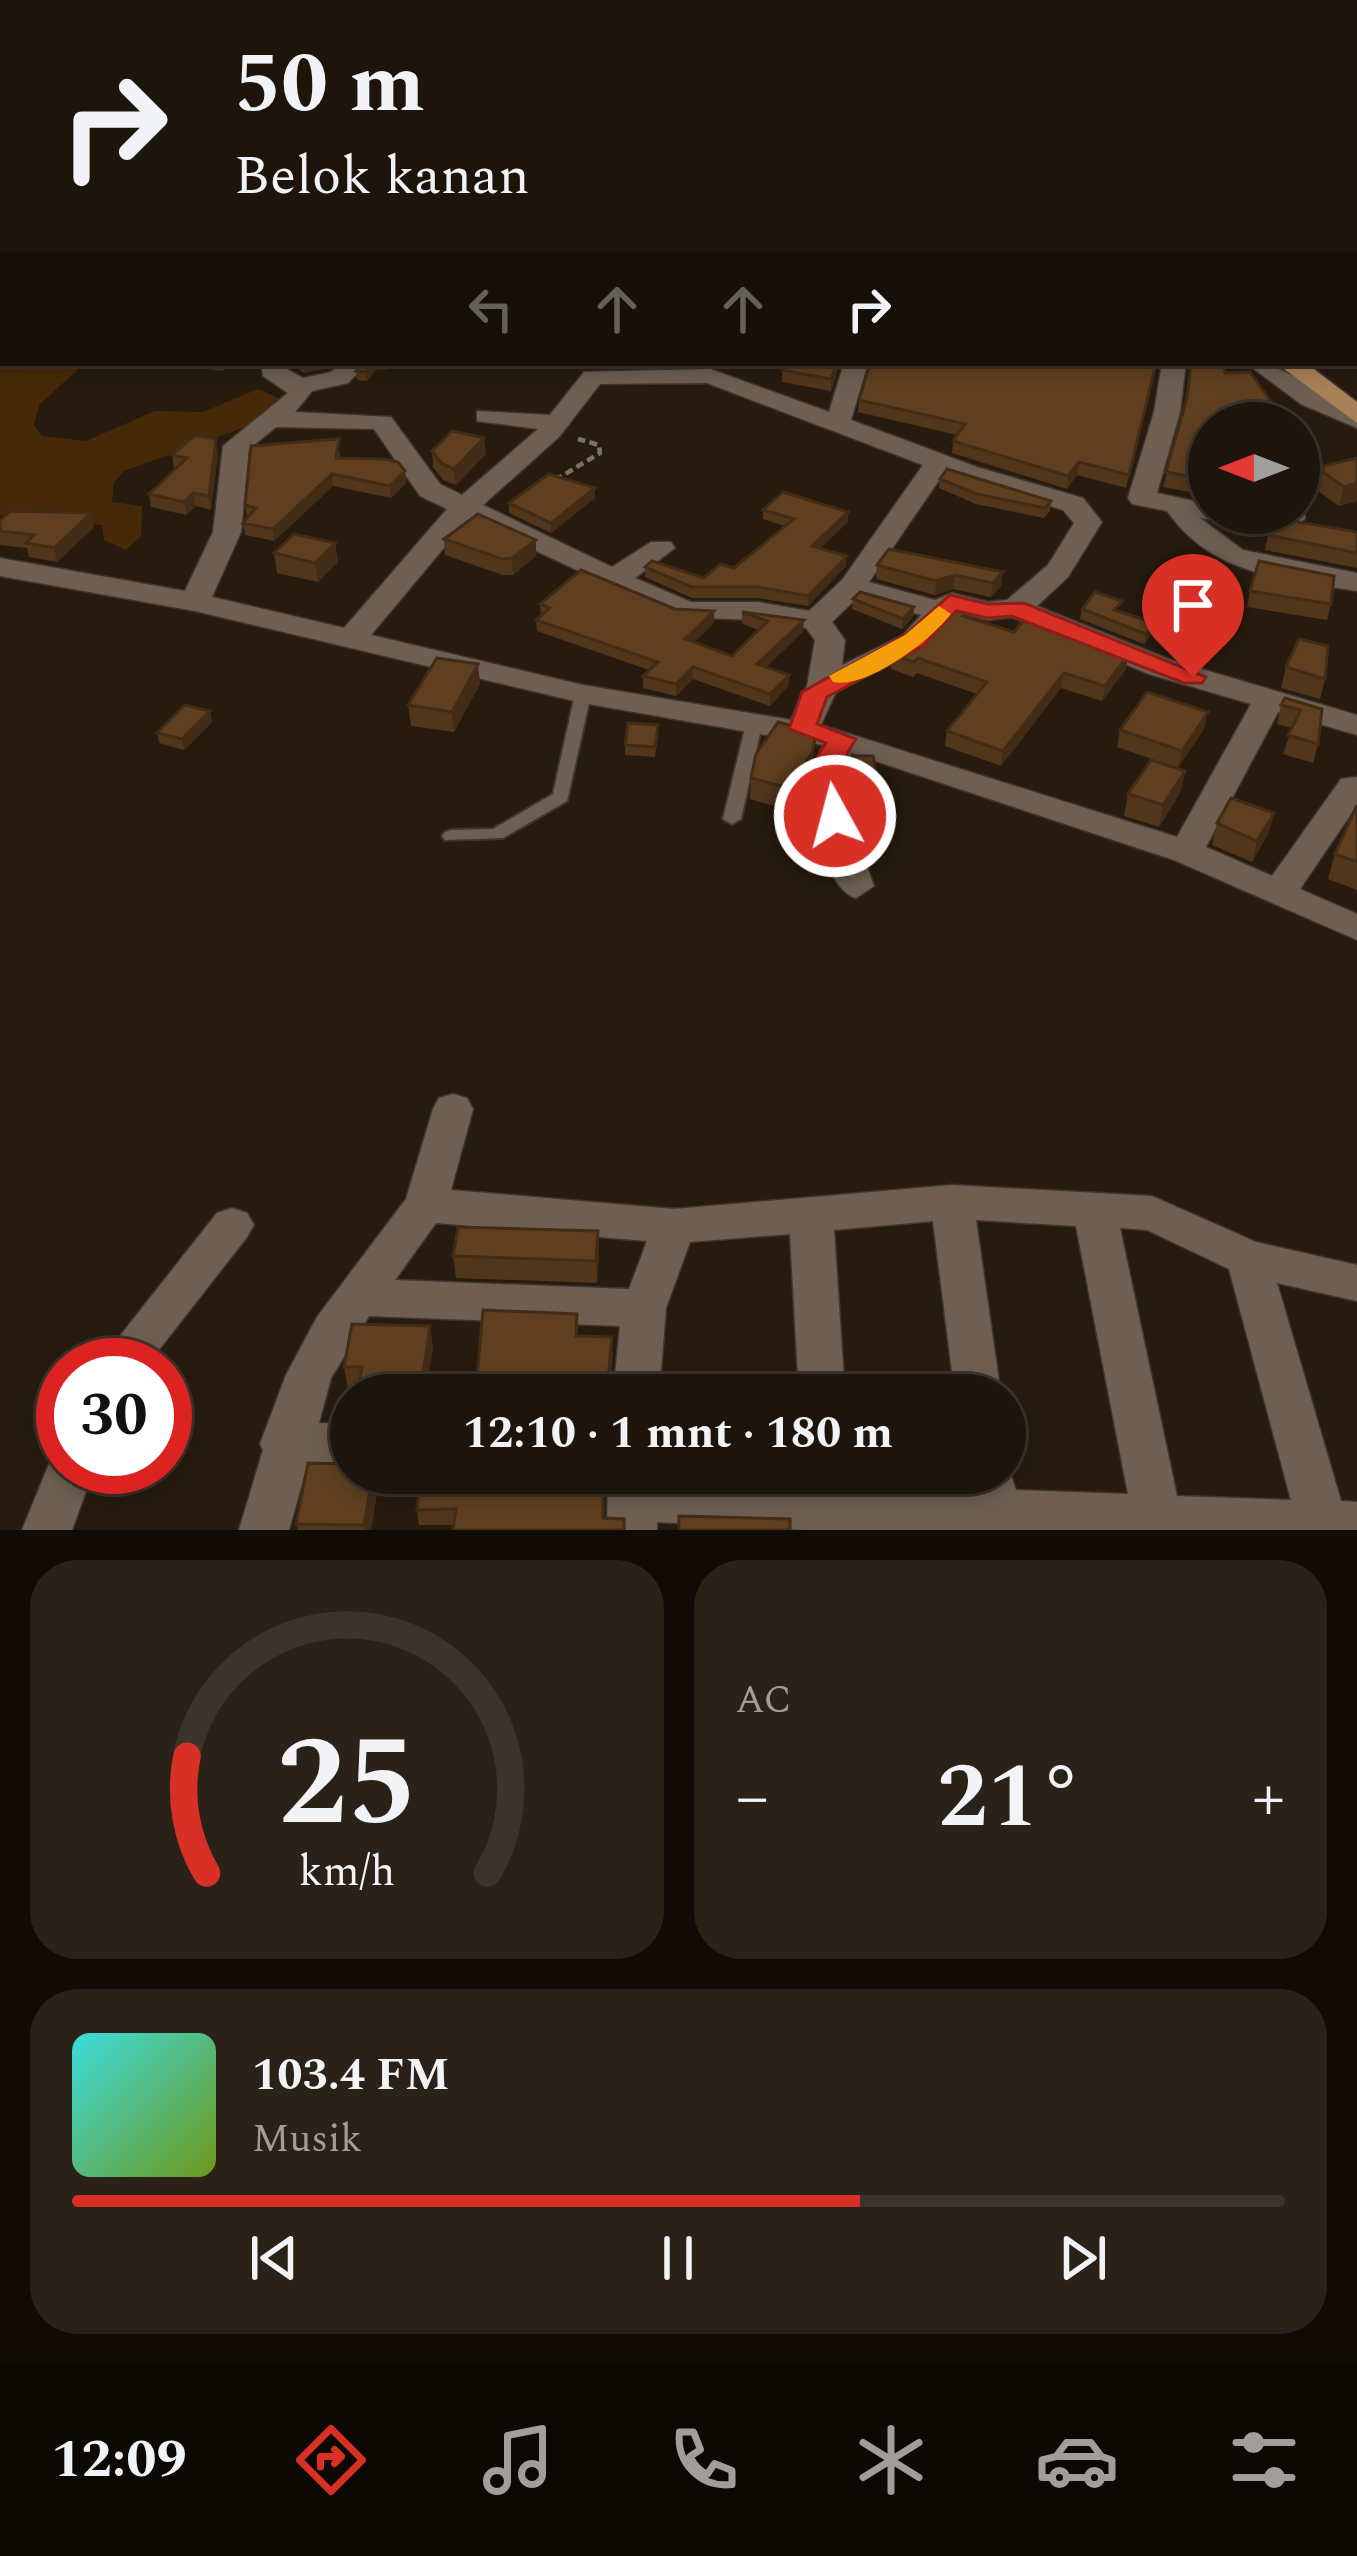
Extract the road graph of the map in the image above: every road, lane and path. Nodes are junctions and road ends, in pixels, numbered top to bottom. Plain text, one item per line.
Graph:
1 (273, 366) edge
2 (352, 366) edge
3 (856, 366) edge
4 (1174, 366) edge
5 (1262, 366) edge
6 (1292, 366) edge
7 (1316, 366) edge
8 (598, 370) edge
9 (299, 386) junction
10 (1357, 397) edge
11 (486, 416) dead end
12 (1357, 417) edge
13 (271, 419) junction
14 (838, 420) junction
15 (553, 428) junction
16 (939, 461) junction
17 (546, 485) edge
18 (1178, 507) junction
19 (1188, 509) edge
20 (465, 510) junction
21 (661, 548) dead end
22 (0, 567) edge
23 (613, 579) junction
24 (1357, 582) edge
25 (852, 586) junction
26 (195, 602) junction
27 (1015, 608) junction
28 (940, 611) junction
29 (816, 621) junction
30 (352, 638) junction
31 (823, 686) junction
32 (583, 694) junction
33 (1269, 700) junction
34 (755, 720) junction
35 (1357, 725) edge
36 (802, 729) junction
37 (843, 739) junction
38 (1354, 786) dead end
39 (732, 819) dead end
40 (451, 836) dead end
41 (1186, 852) junction
42 (856, 886) dead end
43 (1279, 893) junction
44 (1357, 928) edge
45 (453, 1109) dead end
46 (952, 1202) junction
47 (425, 1205) junction
48 (1094, 1209) junction
49 (811, 1215) junction
50 (232, 1225) dead end
51 (674, 1226) junction
52 (1248, 1258) junction
53 (1357, 1283) edge
54 (358, 1297) junction
55 (644, 1308) junction
56 (142, 1338) edge
57 (638, 1374) edge
58 (821, 1374) edge
59 (975, 1374) edge
60 (284, 1444) junction
61 (330, 1444) edge
62 (60, 1494) edge
63 (632, 1501) edge
64 (828, 1502) edge
65 (993, 1504) edge
66 (1160, 1524) edge
67 (1335, 1526) edge
68 (46, 1530) edge
69 (264, 1530) edge

1 - 9 street
2 - 9 street
3 - 14 street
4 - 18 street
5 - 12 street
6 - 12 main road
7 - 10 main road
8 - 14 street
8 - 15 street
9 - 13 street
11 - 15 street
13 - 20 street
13 - 26 street
14 - 16 street
15 - 17 path
15 - 20 street
16 - 25 street
16 - 27 street
18 - 19 street
18 - 24 street
20 - 23 street
20 - 30 street
21 - 23 street
22 - 26 street
23 - 29 street
25 - 28 street
25 - 29 street
26 - 30 street
27 - 28 street
27 - 33 street
28 - 31 street
29 - 31 street
30 - 32 street
31 - 36 street
32 - 34 street
32 - 40 lane
33 - 35 street
33 - 41 street
34 - 36 street
34 - 39 lane
36 - 37 street
37 - 41 street
37 - 42 street
38 - 43 street
41 - 43 street
43 - 44 street
45 - 47 street
46 - 48 street
46 - 49 street
46 - 59 street
47 - 51 street
47 - 54 street
48 - 52 street
48 - 66 street
49 - 51 street
49 - 58 street
50 - 56 street
51 - 55 street
52 - 53 street
52 - 67 street
54 - 55 street
54 - 60 street
55 - 57 street
60 - 61 street
60 - 69 street
62 - 68 street
63 - 64 street
64 - 65 street
65 - 66 street
66 - 67 street

